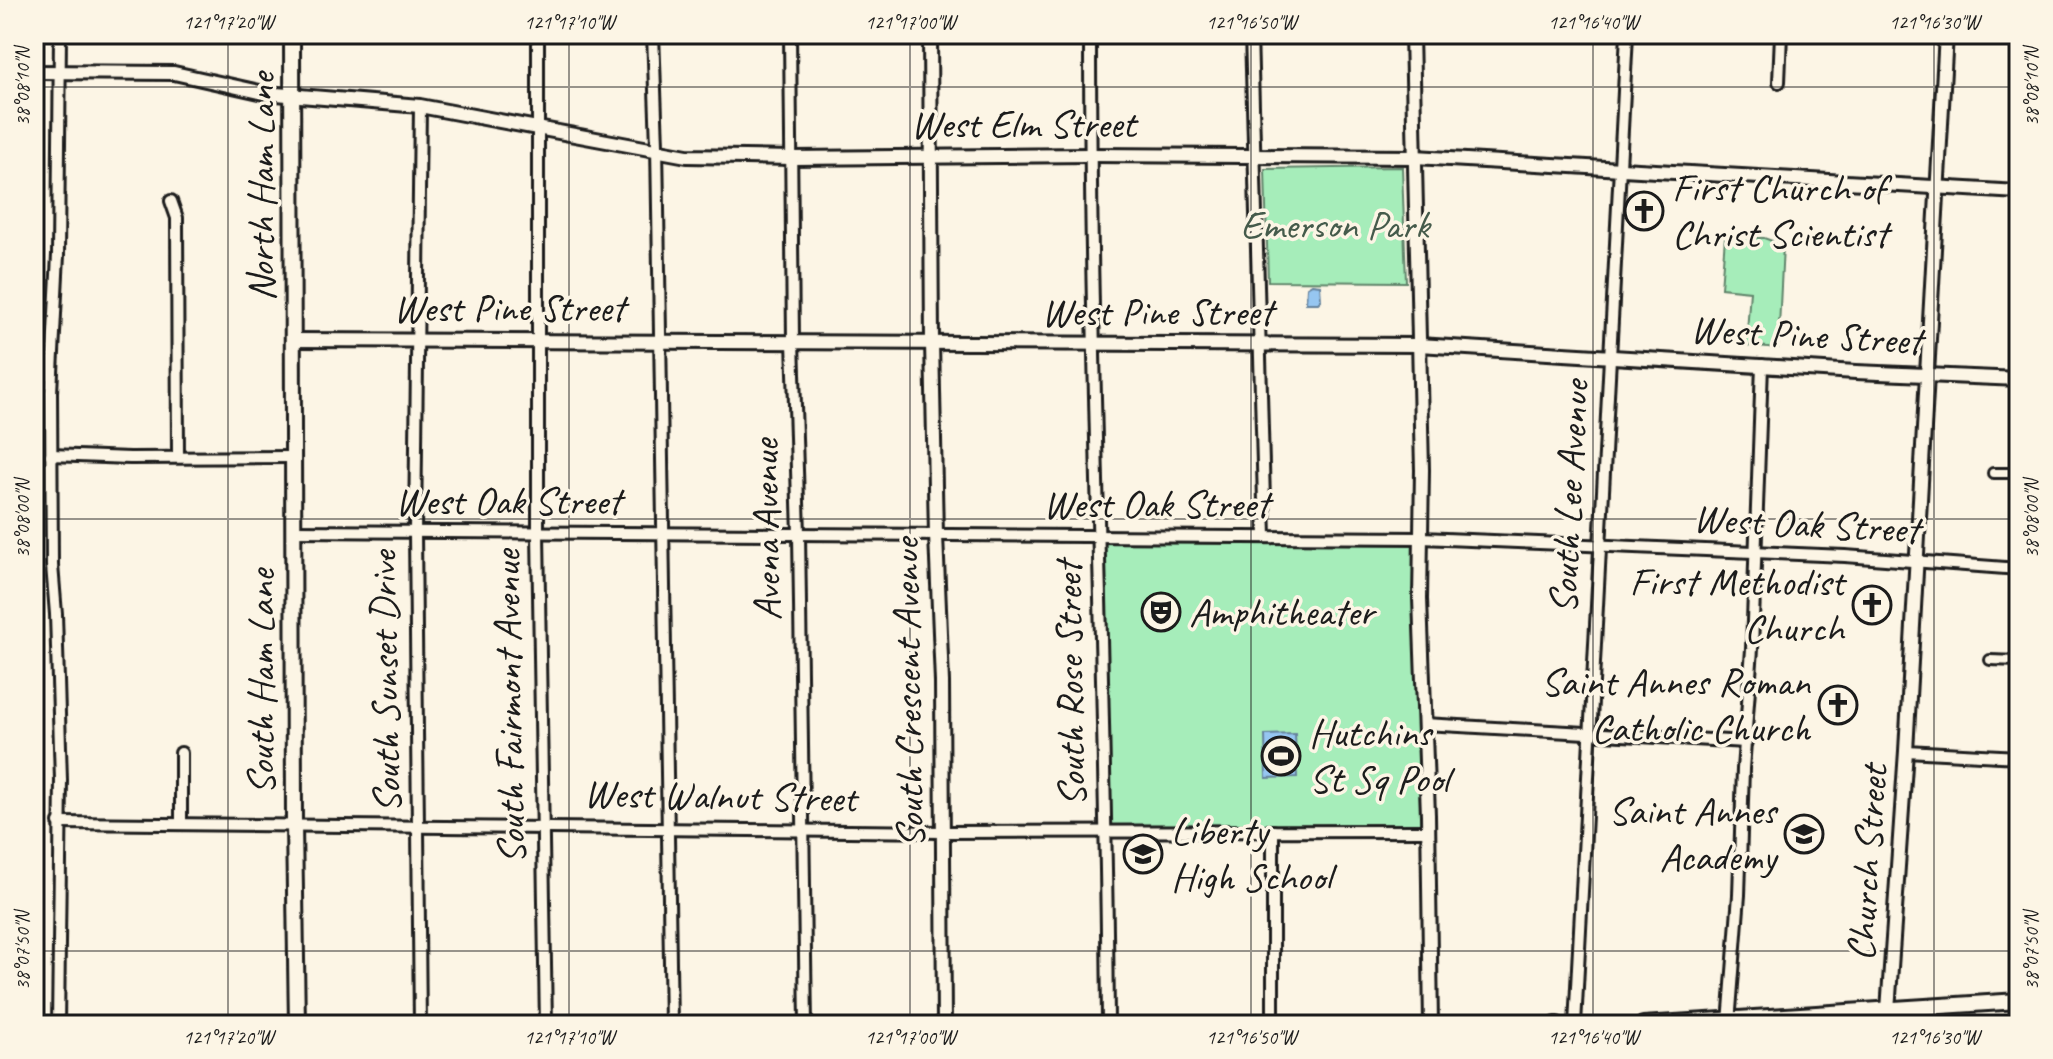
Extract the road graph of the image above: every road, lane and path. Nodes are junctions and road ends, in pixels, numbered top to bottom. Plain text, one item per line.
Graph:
1 (60, 34) edge
2 (292, 34) edge
3 (538, 34) edge
4 (653, 34) edge
5 (790, 34) edge
6 (930, 34) edge
7 (1090, 34) edge
8 (1251, 34) edge
9 (1412, 34) edge
10 (1627, 34) edge
11 (1781, 34) edge
12 (1946, 34) edge
13 (34, 72) edge
14 (60, 73) junction
15 (1779, 82) dead end
16 (293, 96) junction
17 (420, 106) junction
18 (539, 128) junction
19 (657, 152) junction
20 (1091, 155) junction
21 (1254, 156) junction
22 (932, 157) junction
23 (1415, 157) junction
24 (793, 158) junction
25 (1619, 169) junction
26 (1937, 186) junction
27 (2019, 192) edge
28 (171, 201) dead end
29 (417, 339) junction
30 (293, 340) junction
31 (539, 340) junction
32 (658, 340) junction
33 (793, 341) junction
34 (932, 342) junction
35 (1095, 342) junction
36 (1261, 344) junction
37 (1419, 345) junction
38 (1609, 357) junction
39 (1762, 365) junction
40 (1927, 374) junction
41 (2019, 379) edge
42 (51, 455) junction
43 (178, 457) junction
44 (293, 457) junction
45 (1993, 473) dead end
46 (2019, 473) edge
47 (293, 531) junction
48 (415, 533) junction
49 (538, 533) junction
50 (662, 534) junction
51 (799, 534) junction
52 (936, 535) junction
53 (1099, 537) junction
54 (1265, 537) junction
55 (1422, 538) junction
56 (1599, 545) junction
57 (1755, 552) junction
58 (1916, 563) junction
59 (2019, 569) edge
60 (1990, 660) dead end
61 (2019, 661) edge
62 (1424, 724) junction
63 (1589, 734) junction
64 (1746, 742) junction
65 (1906, 751) junction
66 (181, 753) dead end
67 (2019, 757) edge
68 (59, 823) junction
69 (181, 824) junction
70 (294, 825) junction
71 (419, 826) junction
72 (543, 826) junction
73 (668, 827) junction
74 (804, 829) junction
75 (1106, 830) junction
76 (1273, 831) junction
77 (1429, 831) junction
78 (944, 832) junction
79 (2019, 1001) edge
80 (1888, 1017) edge
81 (1729, 1022) edge
82 (58, 1025) edge
83 (297, 1025) edge
84 (420, 1025) edge
85 (546, 1025) edge
86 (671, 1025) edge
87 (806, 1025) edge
88 (944, 1025) edge
89 (1108, 1025) edge
90 (1273, 1025) edge
91 (1431, 1025) edge
92 (1575, 1025) edge
93 (1643, 1025) edge

1 - 14 street
2 - 16 main road, North Ham Lane
3 - 18 street, South Fairmont Avenue
4 - 19 street
5 - 24 street, Avena Avenue
6 - 22 street, South Crescent Avenue
7 - 20 street, South Rose Street
8 - 21 street
9 - 23 street
10 - 25 street, South Lee Avenue
11 - 15 street
12 - 26 street, Church Street
13 - 14 street, West Elm Street
14 - 16 street, West Elm Street
14 - 42 street
16 - 17 street, West Elm Street
16 - 30 main road, North Ham Lane
17 - 18 street, West Elm Street
17 - 29 street, South Sunset Drive
18 - 19 street, West Elm Street
18 - 31 street, South Fairmont Avenue
19 - 24 street, West Elm Street
19 - 32 street
20 - 21 street, West Elm Street
20 - 22 street, West Elm Street
20 - 35 street, South Rose Street
21 - 23 street, West Elm Street
21 - 36 street
22 - 24 street, West Elm Street
22 - 34 street, South Crescent Avenue
23 - 25 street, West Elm Street
23 - 37 street
24 - 33 street, Avena Avenue
25 - 26 street, West Elm Street
25 - 38 street, South Lee Avenue
26 - 27 street, West Elm Street
26 - 40 street, Church Street
28 - 43 street
29 - 30 street, West Pine Street
29 - 31 street, West Pine Street
29 - 48 street, South Sunset Drive
30 - 44 main road, South Ham Lane
31 - 32 street, West Pine Street
31 - 49 street, South Fairmont Avenue
32 - 33 street, West Pine Street
32 - 50 street
33 - 34 street, West Pine Street
33 - 51 street, Avena Avenue
34 - 35 street, West Pine Street
34 - 52 street, South Crescent Avenue
35 - 36 street, West Pine Street
35 - 53 street, South Rose Street
36 - 37 street, West Pine Street
36 - 54 street
37 - 38 street, West Pine Street
37 - 55 street
38 - 39 street, West Pine Street
38 - 56 street, South Lee Avenue
39 - 40 street, West Pine Street
39 - 57 street
40 - 41 street, West Pine Street
40 - 58 street, Church Street
42 - 43 street
42 - 68 street
43 - 44 street
44 - 47 main road, South Ham Lane
45 - 46 street
47 - 48 street, West Oak Street
47 - 70 main road, South Ham Lane
48 - 49 street, West Oak Street
48 - 71 street, South Sunset Drive
49 - 50 street, West Oak Street
49 - 72 street, South Fairmont Avenue
50 - 51 street, West Oak Street
50 - 73 street
51 - 52 street, West Oak Street
51 - 74 street, Avena Avenue
52 - 53 street, West Oak Street
52 - 78 street, South Crescent Avenue
53 - 54 street, West Oak Street
53 - 75 street, South Rose Street
54 - 55 street, West Oak Street
55 - 56 street, West Oak Street
55 - 62 street
56 - 57 street, West Oak Street
56 - 63 street, South Lee Avenue
57 - 58 street, West Oak Street
57 - 64 street
58 - 59 street, West Oak Street
58 - 65 street, Church Street
60 - 61 street
62 - 63 street
62 - 77 street
63 - 64 street
63 - 92 street, South Lee Avenue
64 - 81 street
65 - 67 street
65 - 80 street, Church Street
66 - 69 street
68 - 69 street, West Walnut Street
68 - 82 street
69 - 70 street, West Walnut Street
70 - 71 street, West Walnut Street
70 - 83 main road, South Ham Lane
71 - 72 street, West Walnut Street
71 - 84 street, South Sunset Drive
72 - 73 street, West Walnut Street
72 - 85 street, South Fairmont Avenue
73 - 74 street, West Walnut Street
73 - 86 street
74 - 78 street, West Walnut Street
74 - 87 street, Avena Avenue
75 - 76 street, West Walnut Street
75 - 78 street, West Walnut Street
75 - 89 street, South Rose Street
76 - 77 street, West Walnut Street
76 - 90 street
77 - 91 street
78 - 88 street, South Crescent Avenue
79 - 80 main road
80 - 81 main road
81 - 93 main road

